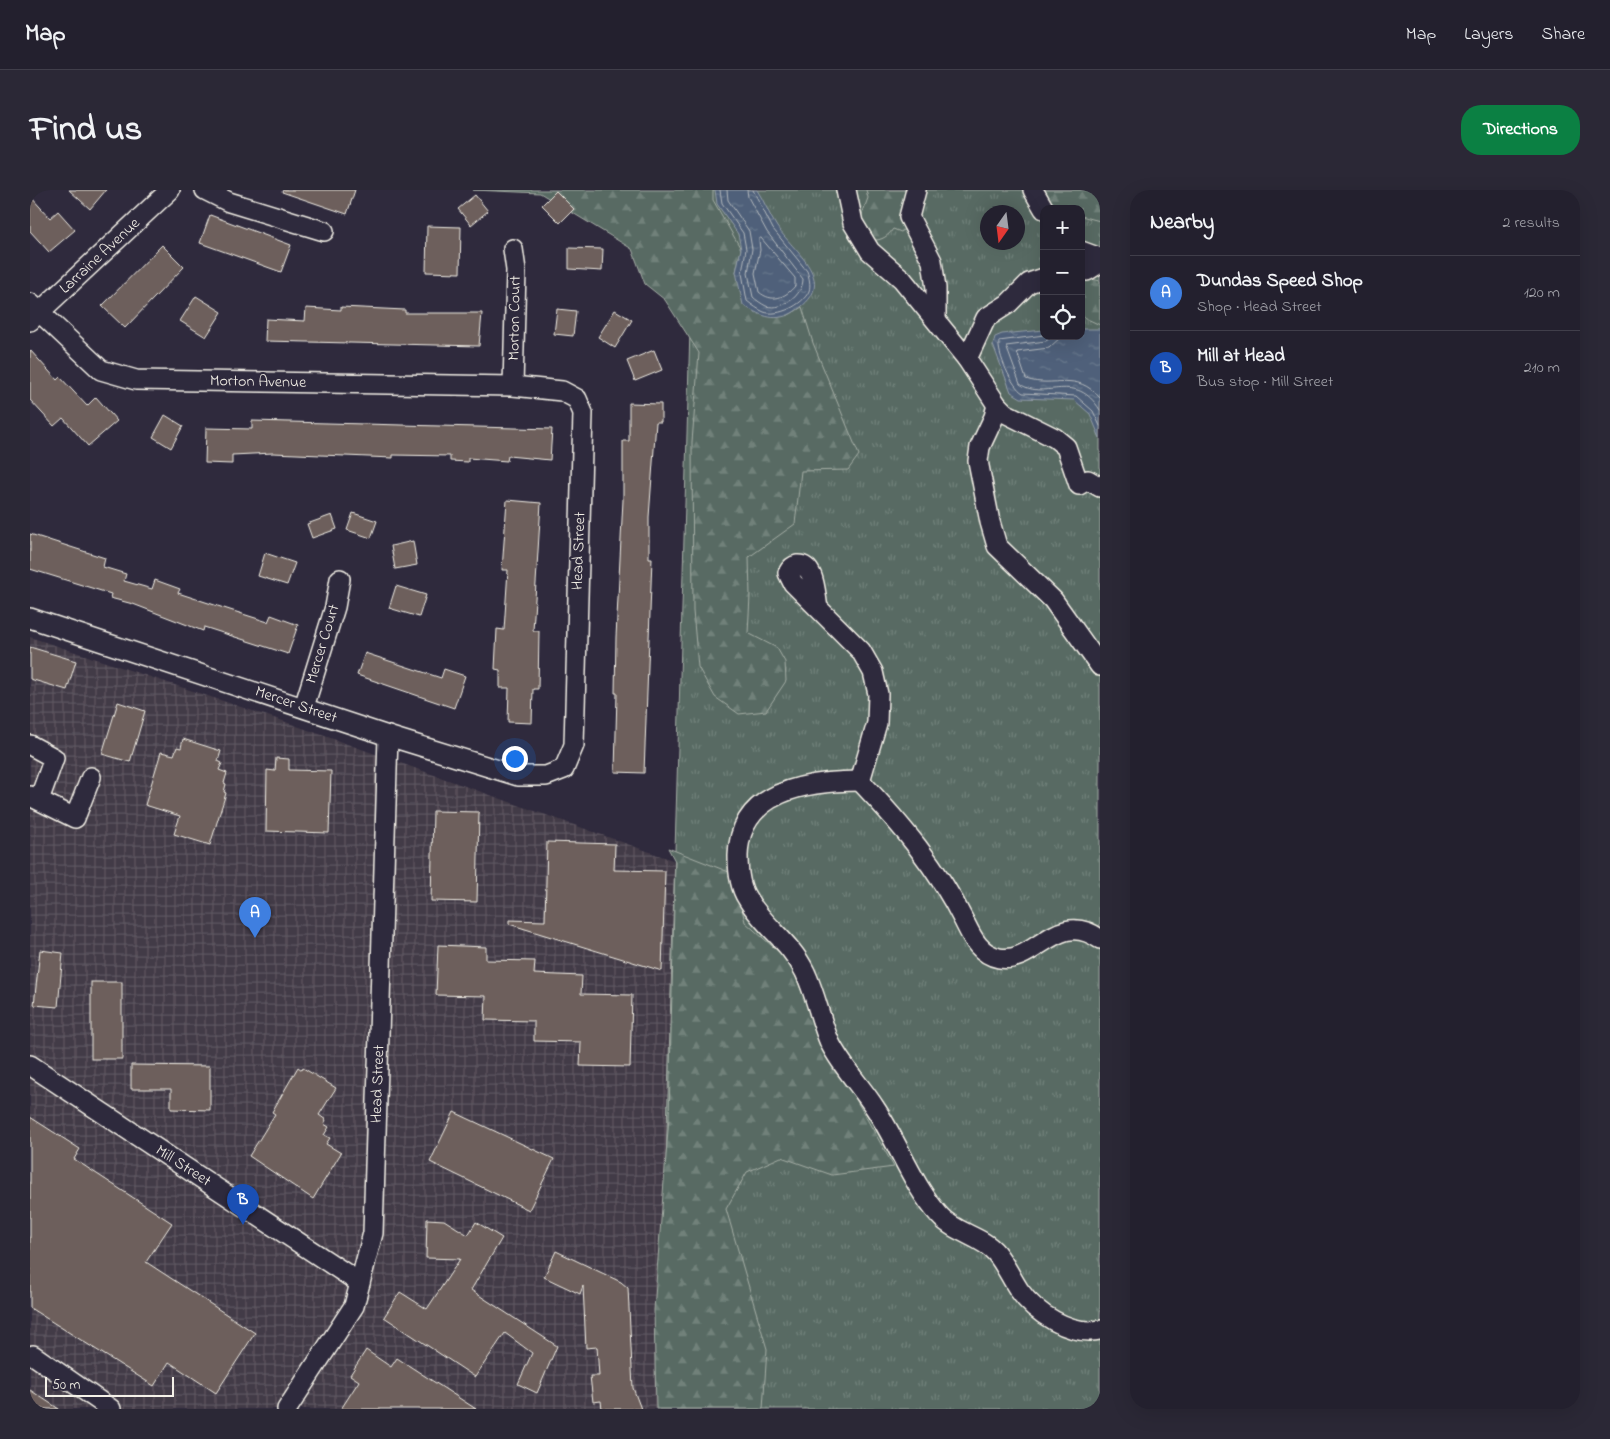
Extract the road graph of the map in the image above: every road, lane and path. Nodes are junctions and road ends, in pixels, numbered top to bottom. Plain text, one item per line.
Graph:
1 (170, 190) edge
2 (205, 190) edge
3 (846, 190) edge
4 (916, 190) edge
5 (1033, 190) edge
6 (1042, 205) edge
7 (324, 231) dead end
8 (513, 250) dead end
9 (1085, 252) edge
10 (1100, 258) edge
11 (1100, 263) edge
12 (1085, 271) edge
13 (1040, 279) edge
14 (33, 312) edge
15 (936, 319) junction
16 (967, 359) junction
17 (513, 386) junction
18 (996, 405) junction
19 (1100, 487) edge
20 (340, 580) dead end
21 (818, 608) dead end
22 (30, 618) edge
23 (1100, 666) edge
24 (304, 707) junction
25 (388, 736) junction
26 (30, 745) edge
27 (564, 768) joint
28 (91, 777) dead end
29 (853, 781) junction
30 (34, 798) edge
31 (1100, 939) edge
32 (30, 1065) edge
33 (360, 1283) junction
34 (1100, 1330) edge
35 (33, 1356) dead end
36 (112, 1409) edge
37 (287, 1409) edge

1 - 14 street, Larraine Avenue
2 - 7 street
3 - 15 street
4 - 15 street
5 - 6 street
8 - 17 street, Morton Court
9 - 10 street
11 - 12 street
13 - 16 street
14 - 17 street, Morton Avenue
15 - 16 street
16 - 18 street
17 - 27 street, Head Street
18 - 19 street
18 - 23 street
20 - 24 street, Mercer Court
21 - 29 street
22 - 24 street, Mercer Street
24 - 25 street, Mercer Street
25 - 27 street, Mercer Street
25 - 33 street, Head Street
26 - 30 street
28 - 30 street
29 - 31 street
29 - 34 street
32 - 33 street, Mill Street
33 - 37 street, Head Street
35 - 36 street

